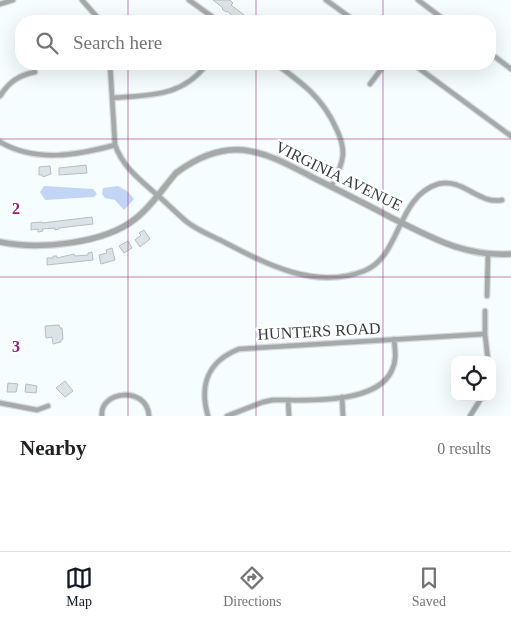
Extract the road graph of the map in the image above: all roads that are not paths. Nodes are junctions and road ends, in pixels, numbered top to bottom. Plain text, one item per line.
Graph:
1 (13, 0) edge
2 (82, 0) edge
3 (189, 0) edge
4 (326, 0) edge
5 (418, 0) edge
6 (0, 4) edge
7 (96, 15) edge
8 (210, 15) edge
9 (347, 15) edge
10 (438, 15) edge
11 (496, 58) edge
12 (511, 69) edge
13 (111, 70) edge
14 (202, 70) edge
15 (284, 70) edge
16 (380, 70) edge
17 (421, 70) edge
18 (35, 72) dead end
19 (370, 84) dead end
20 (0, 96) edge
21 (113, 98) junction
22 (511, 136) edge
23 (0, 142) edge
24 (115, 145) junction
25 (331, 186) junction
26 (158, 195) junction
27 (502, 200) dead end
28 (401, 222) junction
29 (0, 242) edge
30 (488, 254) junction
31 (511, 254) edge
32 (487, 296) dead end
33 (484, 311) dead end
34 (484, 334) junction
35 (394, 339) junction
36 (487, 356) edge
37 (342, 397) junction
38 (288, 400) junction
39 (479, 401) edge
40 (0, 403) edge
41 (48, 406) dead end
42 (102, 416) edge
43 (149, 416) edge
44 (208, 416) edge
45 (227, 416) edge
46 (289, 416) edge
47 (343, 416) edge
48 (470, 416) edge

1 - 6 street
2 - 7 street
3 - 8 street
4 - 9 street
5 - 10 street
11 - 12 street
13 - 21 street
14 - 21 street
15 - 25 street
16 - 19 street
17 - 22 street
18 - 20 street
21 - 24 street
23 - 24 street
24 - 26 street
25 - 26 street, VIRGINIA AVENUE
25 - 28 street, VIRGINIA AVENUE
26 - 28 street
26 - 29 street, VIRGINIA AVENUE
27 - 28 street
28 - 30 street, VIRGINIA AVENUE
30 - 31 street, VIRGINIA AVENUE
30 - 32 street
33 - 34 street
34 - 35 street, HUNTERS ROAD
34 - 36 street
35 - 37 street
35 - 44 street, HUNTERS ROAD
37 - 38 street
37 - 47 street
38 - 45 street
38 - 46 street
39 - 48 street
40 - 41 street
42 - 43 street

